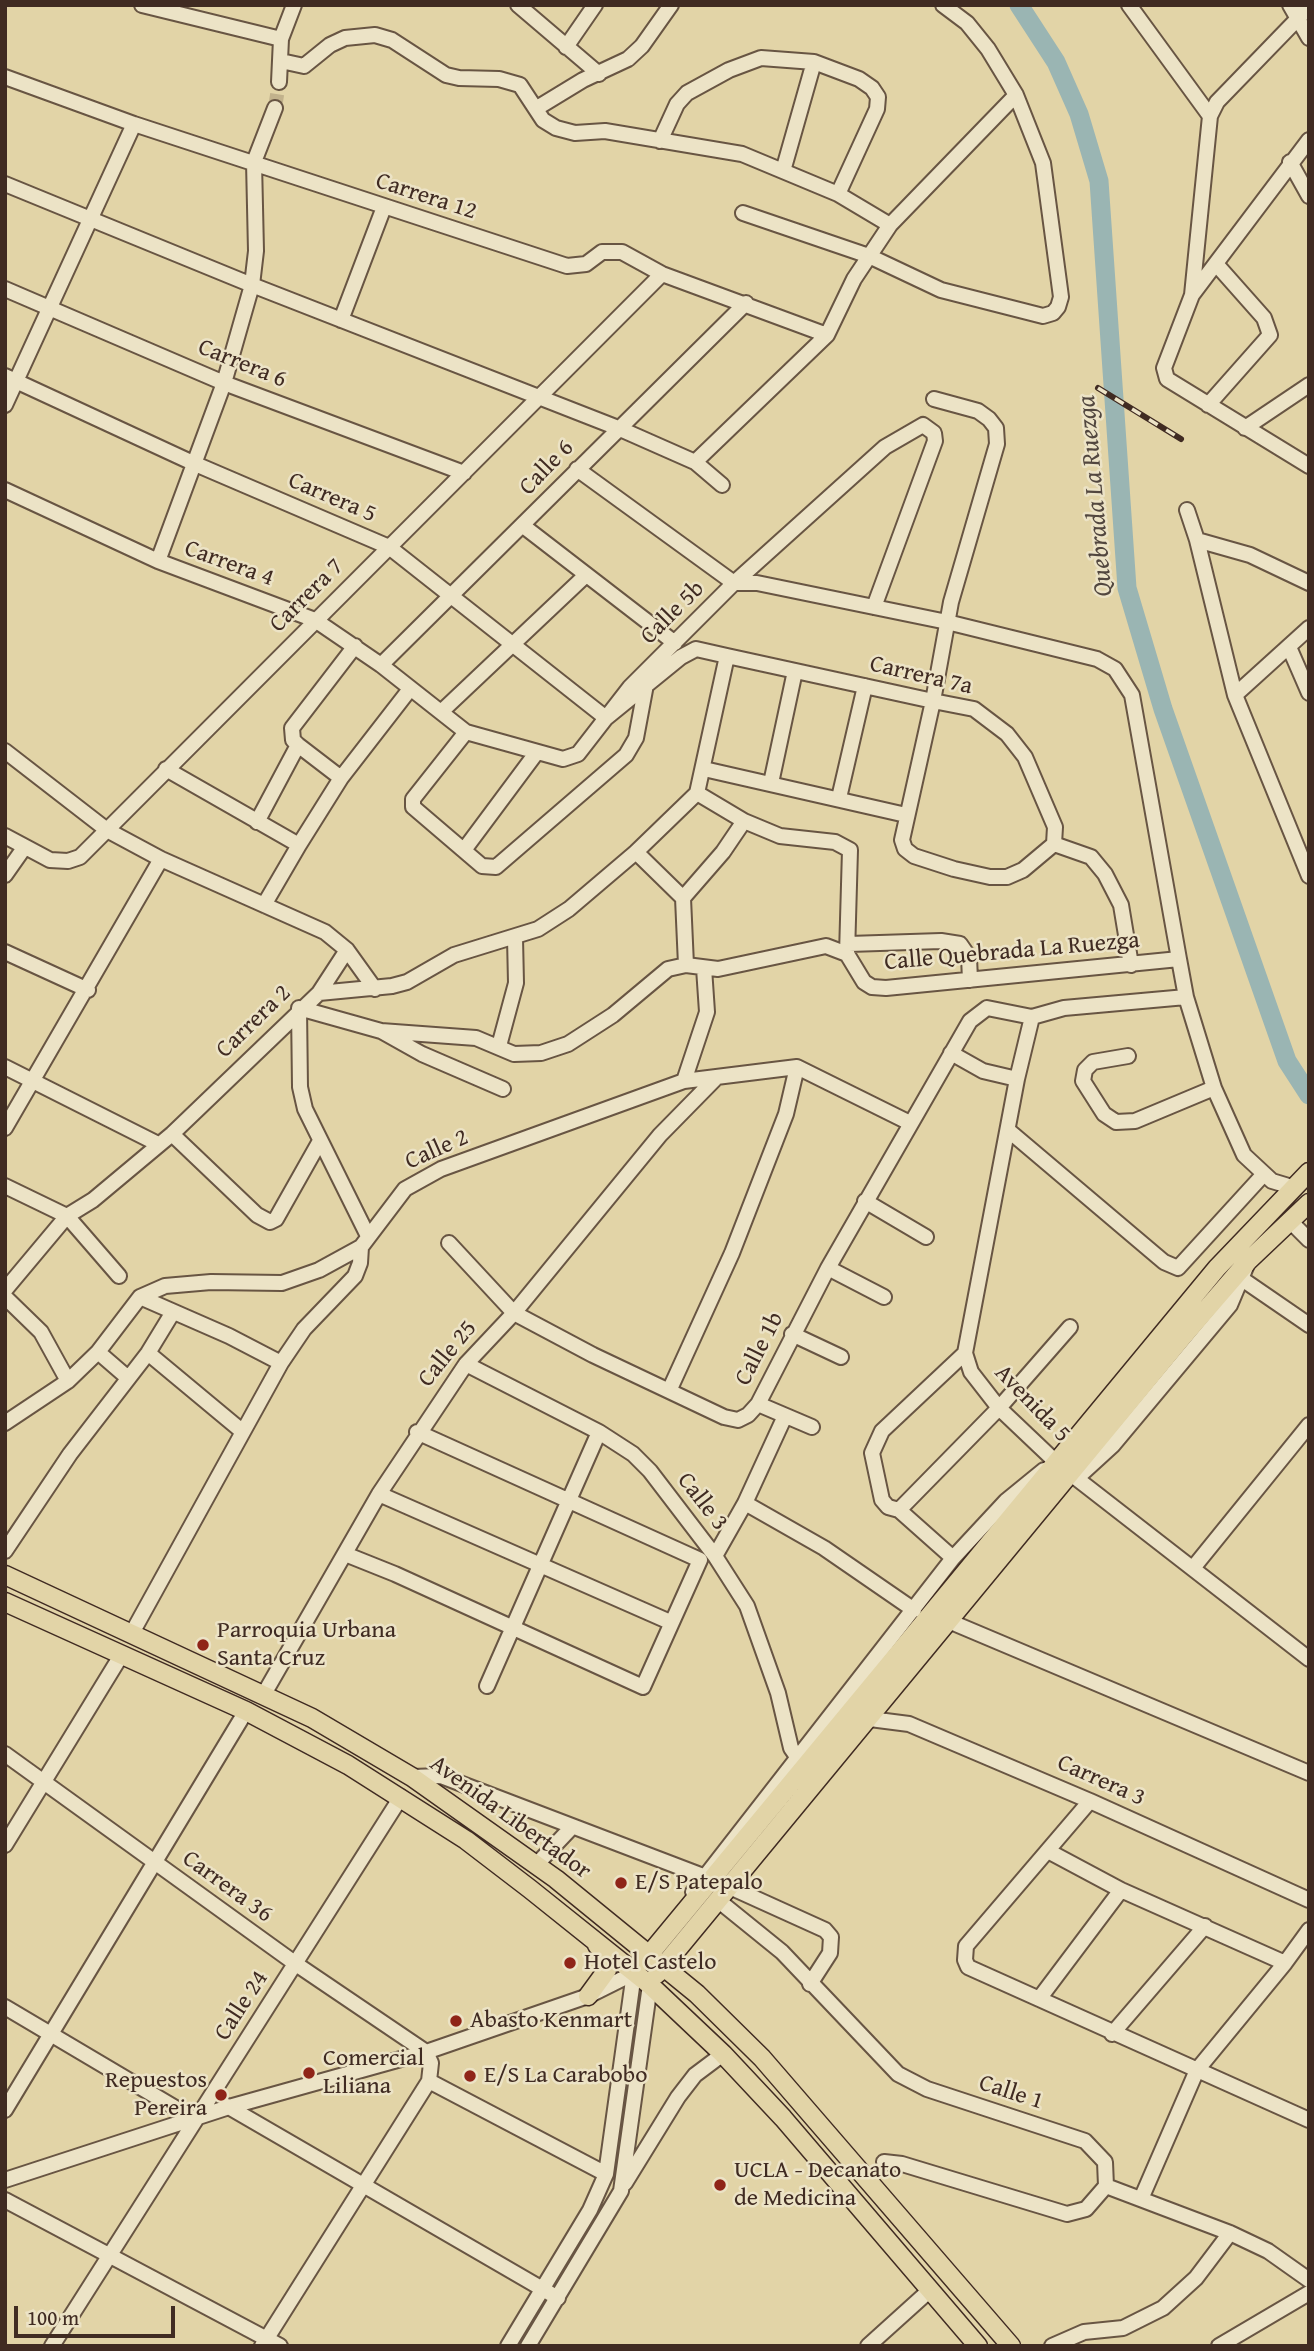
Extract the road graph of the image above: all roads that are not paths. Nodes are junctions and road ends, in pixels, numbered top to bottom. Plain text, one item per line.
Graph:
1 (142, 5) edge
2 (294, 5) edge
3 (595, 5) edge
4 (671, 5) edge
5 (943, 5) edge
6 (1129, 5) edge
7 (1290, 5) edge
8 (523, 7) edge
9 (1309, 7) edge
10 (1298, 20) junction
11 (1309, 38) edge
12 (281, 39) junction
13 (566, 47) junction
14 (281, 61) junction
15 (814, 62) junction
16 (599, 74) junction
17 (5, 77) edge
18 (279, 82) tunnel mouth
19 (1016, 95) junction
20 (275, 108) tunnel mouth
21 (537, 108) junction
22 (1210, 116) junction
23 (134, 124) junction
24 (1309, 140) edge
25 (660, 141) junction
26 (254, 162) junction
27 (1290, 162) junction
28 (783, 171) junction
29 (5, 184) edge
30 (838, 194) junction
31 (1309, 196) edge
32 (384, 208) junction
33 (743, 213) dead end
34 (89, 218) junction
35 (890, 225) junction
36 (869, 256) junction
37 (1217, 265) junction
38 (662, 274) junction
39 (252, 285) junction
40 (5, 289) edge
41 (1192, 295) junction
42 (746, 303) junction
43 (50, 307) junction
44 (341, 320) junction
45 (827, 335) junction
46 (11, 379) edge
47 (224, 383) junction
48 (1309, 385) edge
49 (539, 395) junction
50 (934, 399) dead end
51 (5, 405) edge
52 (1208, 405) junction
53 (618, 428) junction
54 (1245, 428) junction
55 (695, 462) junction
56 (193, 463) junction
57 (1309, 466) edge
58 (577, 469) junction
59 (464, 473) junction
60 (722, 485) dead end
61 (5, 490) edge
62 (1187, 510) dead end
63 (522, 525) junction
64 (1197, 540) junction
65 (389, 547) junction
66 (158, 561) junction
67 (585, 576) junction
68 (734, 583) junction
69 (1309, 583) edge
70 (451, 593) junction
71 (874, 607) junction
72 (315, 620) junction
73 (947, 622) junction
74 (1309, 628) edge
75 (675, 643) junction
76 (512, 645) junction
77 (355, 646) junction
78 (1289, 647) junction
79 (727, 656) junction
80 (381, 665) junction
81 (795, 671) junction
82 (865, 686) junction
83 (410, 689) junction
84 (645, 690) junction
85 (1309, 693) edge
86 (1236, 695) junction
87 (933, 701) junction
88 (441, 712) junction
89 (606, 718) junction
90 (466, 732) junction
91 (298, 746) junction
92 (5, 751) edge
93 (537, 752) junction
94 (166, 769) junction
95 (705, 769) junction
96 (341, 778) junction
97 (771, 783) junction
98 (697, 793) junction
99 (839, 798) junction
100 (906, 815) junction
101 (744, 821) junction
102 (257, 822) junction
103 (107, 830) junction
104 (5, 836) edge
105 (1054, 844) junction
106 (299, 845) junction
107 (24, 848) junction
108 (464, 850) junction
109 (636, 852) junction
110 (161, 859) junction
111 (5, 875) edge
112 (1309, 876) edge
113 (683, 898) junction
114 (264, 905) junction
115 (515, 938) junction
116 (848, 949) junction
117 (347, 950) junction
118 (5, 952) edge
119 (1179, 959) junction
120 (686, 965) junction
121 (1131, 965) junction
122 (704, 968) junction
123 (970, 981) junction
124 (375, 989) junction
125 (88, 990) junction
126 (319, 993) junction
127 (1186, 997) junction
128 (299, 1008) junction
129 (1032, 1017) junction
130 (381, 1031) junction
131 (499, 1046) junction
132 (951, 1053) junction
133 (1128, 1056) dead end
134 (5, 1067) edge
135 (797, 1067) junction
136 (716, 1078) junction
137 (1017, 1079) junction
138 (684, 1081) junction
139 (32, 1082) junction
140 (503, 1088) dead end
141 (1214, 1088) junction
142 (910, 1123) junction
143 (5, 1128) edge
144 (1007, 1130) junction
145 (172, 1134) junction
146 (320, 1140) junction
147 (158, 1144) junction
148 (1309, 1172) edge
149 (1263, 1175) junction
150 (5, 1186) edge
151 (1292, 1187) junction
152 (865, 1201) junction
153 (1309, 1203) edge
154 (67, 1216) junction
155 (1289, 1220) junction
156 (926, 1237) dead end
157 (1309, 1240) edge
158 (364, 1241) junction
159 (449, 1243) dead end
160 (1248, 1261) junction
161 (828, 1268) junction
162 (119, 1276) dead end
163 (1242, 1279) junction
164 (5, 1290) edge
165 (5, 1297) edge
166 (140, 1297) junction
167 (884, 1297) dead end
168 (173, 1312) junction
169 (514, 1313) junction
170 (1309, 1325) edge
171 (1070, 1327) dead end
172 (792, 1334) junction
173 (99, 1352) junction
174 (148, 1353) junction
175 (965, 1353) junction
176 (841, 1357) dead end
177 (281, 1363) junction
178 (466, 1364) junction
179 (128, 1378) junction
180 (68, 1381) junction
181 (669, 1391) junction
182 (758, 1404) junction
183 (999, 1408) junction
184 (785, 1416) junction
185 (5, 1423) edge
186 (1309, 1425) edge
187 (812, 1427) dead end
188 (243, 1432) junction
189 (417, 1432) junction
190 (599, 1432) junction
191 (1069, 1472) junction
192 (379, 1494) junction
193 (567, 1502) junction
194 (745, 1503) junction
195 (899, 1510) junction
196 (5, 1551) edge
197 (345, 1555) junction
198 (715, 1556) junction
199 (953, 1558) junction
200 (540, 1563) junction
201 (1193, 1568) junction
202 (5, 1575) edge
203 (5, 1602) edge
204 (914, 1610) junction
205 (670, 1622) junction
206 (951, 1622) junction
207 (514, 1627) junction
208 (132, 1633) junction
209 (122, 1654) junction
210 (1309, 1659) edge
211 (487, 1686) dead end
212 (264, 1694) junction
213 (246, 1711) junction
214 (870, 1719) junction
215 (5, 1754) edge
216 (798, 1758) junction
217 (1309, 1773) edge
218 (412, 1777) junction
219 (46, 1783) junction
220 (401, 1797) junction
221 (1090, 1801) junction
222 (572, 1827) junction
223 (5, 1845) edge
224 (1048, 1852) junction
225 (156, 1864) junction
226 (536, 1865) junction
227 (703, 1876) junction
228 (1121, 1890) junction
229 (724, 1894) junction
230 (1309, 1900) edge
231 (1205, 1926) junction
232 (1309, 1930) edge
233 (663, 1938) junction
234 (594, 1939) junction
235 (656, 1959) junction
236 (1285, 1963) junction
237 (296, 1964) junction
238 (634, 1973) junction
239 (810, 1984) junction
240 (650, 1985) junction
241 (588, 1996) junction
242 (1039, 1999) junction
243 (5, 2007) edge
244 (52, 2033) junction
245 (1112, 2034) junction
246 (426, 2052) junction
247 (723, 2054) junction
248 (1197, 2070) junction
249 (429, 2081) junction
250 (211, 2095) junction
251 (229, 2108) junction
252 (5, 2110) edge
253 (194, 2119) junction
254 (1306, 2119) edge
255 (884, 2162) dead end
256 (606, 2174) junction
257 (5, 2180) edge
258 (363, 2186) junction
259 (1106, 2186) junction
260 (621, 2191) junction
261 (1141, 2199) junction
262 (5, 2200) edge
263 (1230, 2233) junction
264 (110, 2256) junction
265 (1309, 2280) edge
266 (543, 2289) junction
267 (930, 2290) junction
268 (1309, 2293) edge
269 (558, 2298) junction
270 (264, 2342) edge
271 (52, 2346) edge
272 (279, 2346) edge
273 (508, 2346) edge
274 (528, 2346) edge
275 (868, 2346) edge
276 (978, 2346) edge
277 (1011, 2346) edge
278 (1052, 2346) edge
279 (1219, 2346) edge

1 - 12 street
2 - 12 street
3 - 13 street
4 - 16 street
5 - 19 street
6 - 22 street
7 - 10 street
8 - 13 street
9 - 10 street
10 - 11 street
10 - 22 street
12 - 14 street
13 - 16 street
14 - 18 street
14 - 21 street
15 - 25 street
15 - 28 street
15 - 30 street
16 - 21 street
17 - 23 street, Carrera 12
19 - 35 street
19 - 36 street
20 - 26 street
21 - 25 street
22 - 41 street
23 - 26 street, Carrera 12
23 - 34 street
24 - 27 street
25 - 28 street
26 - 32 street, Carrera 12
26 - 39 street
27 - 31 street
27 - 37 street
28 - 30 street
29 - 34 street
30 - 35 street
32 - 38 street, Carrera 12
32 - 44 street
33 - 36 street
34 - 39 street
34 - 43 street
35 - 36 street
36 - 45 street
37 - 41 street
37 - 52 street
38 - 42 street, Carrera 12
38 - 49 street, Carrera 7
39 - 44 street
39 - 47 street
40 - 43 street, Carrera 6
41 - 52 street
42 - 45 street, Carrera 12
42 - 53 street, Calle 6
43 - 46 street
43 - 47 street, Carrera 6
44 - 49 street
45 - 55 street
46 - 51 street
46 - 56 street, Carrera 5
47 - 56 street
47 - 59 street, Carrera 6
48 - 54 street
49 - 53 street
49 - 59 street, Carrera 7
50 - 73 street
52 - 54 street
53 - 55 street
53 - 58 street, Calle 6
54 - 57 street
55 - 60 street
56 - 65 street, Carrera 5
56 - 66 street
58 - 63 street, Calle 6
58 - 68 street
59 - 65 street, Carrera 7
61 - 66 street, Carrera 4
62 - 64 street
63 - 67 street
63 - 70 street, Calle 6
64 - 69 street
64 - 86 street
65 - 70 street, Carrera 5
65 - 72 street, Carrera 7
66 - 72 street, Carrera 4
67 - 75 street
67 - 76 street
68 - 71 street
68 - 71 street, Calle 5b
68 - 75 street, Calle 5b
70 - 76 street, Carrera 5
70 - 80 street, Calle 6
71 - 73 street
72 - 77 street, Carrera 4
72 - 94 street, Carrera 7
73 - 87 street
73 - 119 street, Calle Quebrada La Ruezga
74 - 78 street
75 - 89 street, Calle 5b
76 - 88 street
76 - 89 street, Carrera 5
77 - 80 street, Carrera 4
77 - 91 street
78 - 85 street
78 - 86 street
79 - 81 street, Carrera 7a
79 - 84 street, Carrera 7a
79 - 95 street, Carrera 2
80 - 83 street, Carrera 4
81 - 82 street, Carrera 7a
81 - 97 street
82 - 87 street, Carrera 7a
82 - 99 street
83 - 88 street, Carrera 4
83 - 96 street
84 - 89 street, Carrera 7a
84 - 108 street
86 - 112 street
87 - 100 street
87 - 105 street, Carrera 7a
88 - 90 street, Carrera 4
89 - 93 street, Calle 5b
90 - 93 street, Carrera 4
90 - 108 street
91 - 96 street
91 - 102 street
92 - 103 street
93 - 108 street
94 - 102 street
94 - 103 street, Carrera 7
95 - 97 street
95 - 98 street, Carrera 2
96 - 106 street
97 - 99 street
98 - 101 street
98 - 109 street, Carrera 2
99 - 100 street
100 - 105 street
101 - 113 street
101 - 116 street
102 - 106 street
103 - 107 street, Carrera 7
103 - 110 street
104 - 107 street
105 - 121 street
106 - 114 street
107 - 111 street
109 - 113 street
109 - 115 street, Carrera 2
110 - 114 street
110 - 125 street
113 - 120 street
114 - 117 street
115 - 124 street, Carrera 2
115 - 131 street
116 - 122 street, Calle Quebrada La Ruezga
116 - 123 street, Calle Quebrada La Ruezga
116 - 123 street
117 - 124 street
117 - 126 street
118 - 125 street
119 - 121 street, Calle Quebrada La Ruezga
119 - 127 street
120 - 122 street, Calle Quebrada La Ruezga
120 - 131 street
121 - 123 street, Calle Quebrada La Ruezga
122 - 138 street
124 - 126 street, Carrera 2
125 - 139 street
126 - 128 street, Carrera 2
127 - 129 street
127 - 141 street
128 - 130 street
128 - 145 street, Carrera 2
128 - 146 street
129 - 132 street, Calle 1b
129 - 137 street, Avenida 5
130 - 131 street
130 - 140 street
132 - 137 street
132 - 142 street, Calle 1b
133 - 141 street
134 - 139 street
135 - 136 street, Calle 2
135 - 142 street
135 - 181 street
136 - 138 street, Calle 2
136 - 169 street, Calle 25
137 - 144 street, Avenida 5
138 - 158 street, Calle 2
139 - 143 street
139 - 147 street
141 - 149 street
142 - 152 street, Calle 1b
144 - 149 street
144 - 175 street, Avenida 5
145 - 146 street
145 - 147 street, Carrera 2
146 - 158 street
147 - 154 street, Carrera 2
148 - 151 main road
149 - 151 street
150 - 154 street
151 - 191 main road
152 - 156 street
152 - 161 street, Calle 1b
153 - 155 main road
154 - 162 street
154 - 164 street, Carrera 2
155 - 157 street
155 - 160 main road
158 - 166 street, Calle 2
158 - 177 street
159 - 169 street, Calle 1b
160 - 163 street
160 - 191 main road
161 - 167 street
161 - 172 street, Calle 1b
163 - 170 street
163 - 191 street
165 - 180 street
166 - 168 street
166 - 173 street
168 - 174 street
168 - 177 street
169 - 178 street, Calle 25
169 - 181 street, Calle 1b
171 - 183 street
172 - 176 street
172 - 182 street, Calle 1b
173 - 179 street
173 - 180 street
174 - 179 street
174 - 188 street
175 - 183 street, Avenida 5
175 - 195 street
177 - 188 street
178 - 189 street, Calle 25
178 - 190 street, Calle 3
179 - 196 street
180 - 185 street
181 - 182 street, Calle 1b
182 - 184 street
183 - 191 street, Avenida 5
183 - 195 street
184 - 187 street
184 - 194 street
186 - 201 street
188 - 208 street
189 - 192 street, Calle 25
189 - 193 street
190 - 193 street
190 - 198 street, Calle 3
191 - 199 street
191 - 201 street, Avenida 5
191 - 206 main road
191 - 233 main road
192 - 197 street, Calle 25
192 - 200 street
193 - 200 street
193 - 205 street
194 - 198 street
194 - 204 street
195 - 199 street
197 - 207 street
197 - 212 street, Calle 25
198 - 216 street, Calle 3
199 - 204 street
200 - 205 street
200 - 207 street
201 - 210 street, Avenida 5
202 - 208 main road, Avenida Libertador
203 - 209 main road, Avenida Libertador
204 - 216 street
205 - 207 street
206 - 214 main road
206 - 217 street
207 - 211 street
208 - 212 main road, Avenida Libertador
209 - 213 main road, Avenida Libertador
209 - 219 street
212 - 218 main road, Avenida Libertador
213 - 220 main road, Avenida Libertador
213 - 225 street
214 - 221 street, Carrera 3
214 - 229 main road
215 - 219 street, Carrera 36
216 - 227 street
218 - 222 street
218 - 226 main road, Avenida Libertador
219 - 223 street
219 - 225 street, Carrera 36
220 - 234 main road, Avenida Libertador
220 - 237 street, Calle 24
221 - 224 street
221 - 230 street, Carrera 3
222 - 226 street
222 - 227 street
224 - 228 street
224 - 242 street
225 - 237 street, Carrera 36
225 - 244 street
226 - 235 main road, Avenida Libertador
227 - 233 street
228 - 231 street
228 - 242 street
229 - 235 main road
229 - 239 street, Calle 1
229 - 239 street
231 - 236 street
231 - 245 street
232 - 236 street
233 - 235 main road
234 - 238 main road, Avenida Libertador
234 - 241 main road
235 - 238 main road
235 - 240 main road
235 - 277 main road, Avenida Libertador
236 - 248 street
237 - 246 street, Carrera 36
237 - 250 street, Calle 24
238 - 240 main road, Avenida Libertador
238 - 241 street
238 - 256 street
239 - 259 street, Calle 1
240 - 247 main road, Avenida Libertador
240 - 260 street
241 - 246 street
242 - 245 street
243 - 244 street
244 - 252 street
244 - 253 street
245 - 248 street
246 - 249 street
246 - 251 street
247 - 260 street
247 - 267 main road, Avenida Libertador
248 - 254 street
248 - 261 street
249 - 256 street
249 - 258 street
250 - 251 street
250 - 253 street, Calle 24
251 - 253 street
251 - 258 street
253 - 257 street
253 - 264 street, Calle 24
255 - 259 street
256 - 266 street
258 - 266 street
258 - 270 street
259 - 261 street
260 - 269 street
261 - 263 street
262 - 264 street
263 - 265 street
263 - 278 street
264 - 270 street
264 - 271 street, Calle 24
266 - 269 street
266 - 273 street
267 - 275 street
267 - 276 main road, Avenida Libertador
268 - 279 street
269 - 274 street
270 - 272 street

